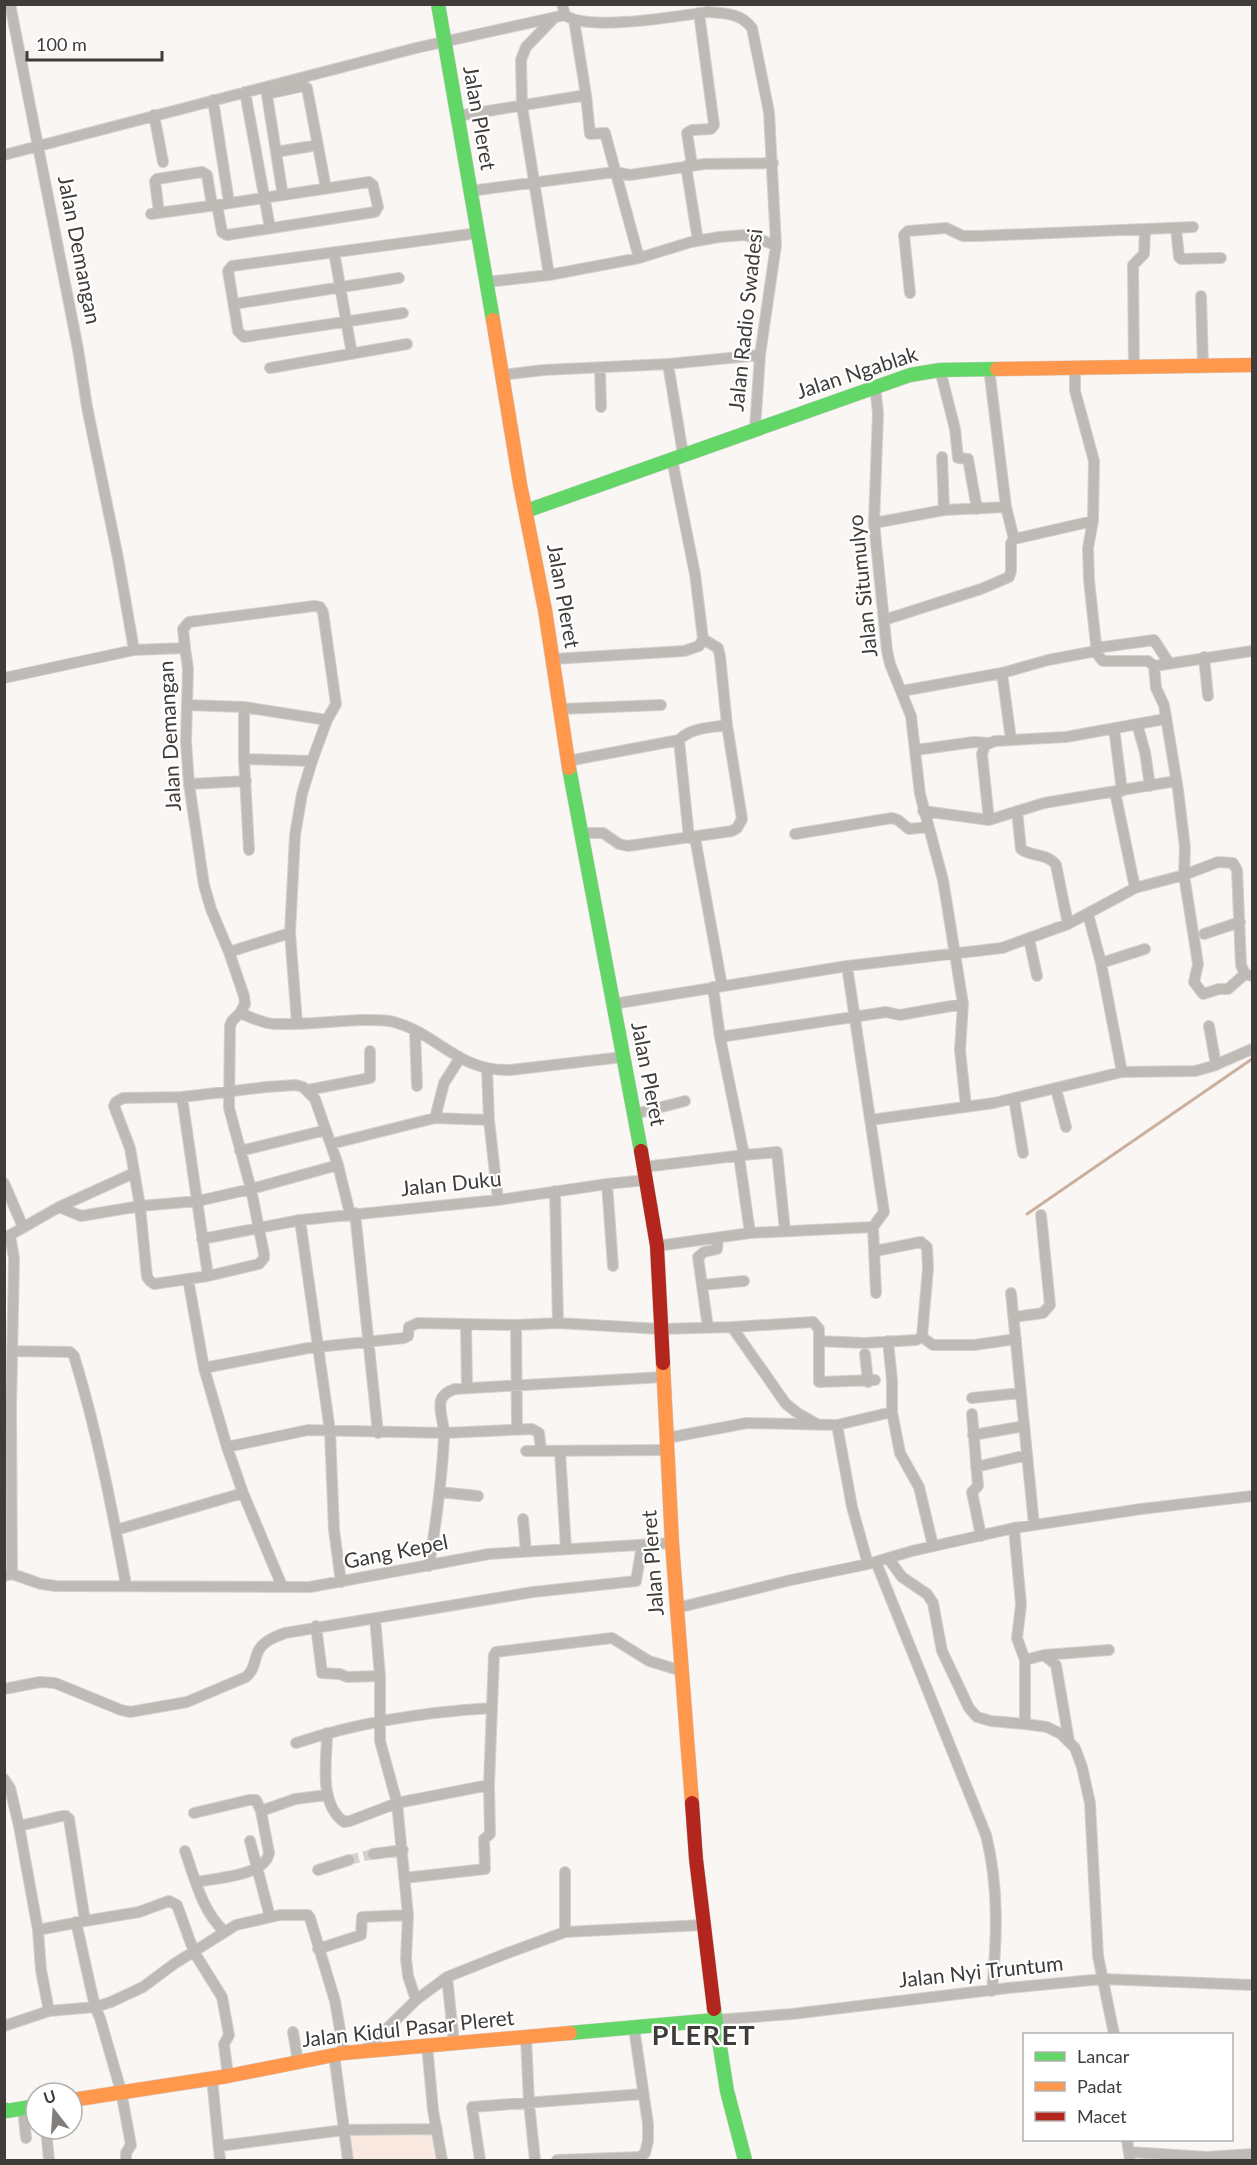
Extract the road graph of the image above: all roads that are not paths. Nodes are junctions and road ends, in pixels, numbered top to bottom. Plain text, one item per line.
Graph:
1 (10, 4) edge
2 (438, 4) edge
3 (721, 9) edge
4 (567, 13) edge
5 (699, 13) junction
6 (553, 19) junction
7 (447, 41) junction
8 (266, 91) junction
9 (245, 92) junction
10 (586, 95) junction
11 (213, 100) junction
12 (522, 106) junction
13 (154, 115) junction
14 (462, 116) junction
15 (318, 145) junction
16 (39, 146) junction
17 (276, 152) junction
18 (4, 155) edge
19 (163, 162) dead end
20 (773, 162) junction
21 (689, 165) junction
22 (615, 172) junction
23 (325, 183) dead end
24 (534, 184) junction
25 (282, 190) dead end
26 (475, 191) junction
27 (228, 196) dead end
28 (265, 198) junction
29 (214, 205) junction
30 (1193, 227) dead end
31 (270, 228) junction
32 (1176, 228) junction
33 (1144, 230) junction
34 (478, 232) junction
35 (698, 241) junction
36 (776, 245) junction
37 (334, 252) junction
38 (639, 258) junction
39 (1221, 258) dead end
40 (549, 275) junction
41 (399, 278) dead end
42 (493, 281) junction
43 (340, 289) junction
44 (910, 293) dead end
45 (1201, 296) dead end
46 (234, 304) junction
47 (403, 313) dead end
48 (346, 322) junction
49 (407, 344) dead end
50 (352, 354) junction
51 (760, 356) junction
52 (668, 364) junction
53 (1252, 365) edge
54 (1203, 366) junction
55 (1134, 367) junction
56 (270, 368) dead end
57 (600, 368) junction
58 (989, 368) junction
59 (1075, 368) junction
60 (940, 370) junction
61 (506, 374) junction
62 (875, 387) junction
63 (601, 407) dead end
64 (755, 429) junction
65 (678, 456) junction
66 (942, 457) dead end
67 (1006, 507) junction
68 (976, 509) junction
69 (944, 510) junction
70 (526, 511) junction
71 (1093, 521) junction
72 (874, 523) junction
73 (1014, 539) junction
74 (884, 620) junction
75 (703, 639) junction
76 (185, 648) junction
77 (1096, 649) junction
78 (134, 650) junction
79 (1252, 651) edge
80 (1204, 657) junction
81 (553, 659) junction
82 (1169, 663) junction
83 (1154, 666) junction
84 (1002, 673) junction
85 (4, 678) edge
86 (902, 692) junction
87 (1208, 696) dead end
88 (187, 705) junction
89 (661, 705) dead end
90 (244, 707) junction
91 (560, 709) junction
92 (1165, 719) junction
93 (327, 720) junction
94 (1137, 724) junction
95 (727, 725) junction
96 (1114, 728) junction
97 (679, 740) junction
98 (1011, 740) junction
99 (989, 743) junction
100 (916, 750) junction
101 (244, 759) junction
102 (312, 761) junction
103 (568, 761) junction
104 (246, 781) junction
105 (1176, 781) junction
106 (189, 784) junction
107 (1150, 786) junction
108 (1118, 791) junction
109 (1017, 811) junction
110 (923, 812) junction
111 (989, 819) junction
112 (928, 827) junction
113 (581, 833) junction
114 (795, 834) dead end
115 (692, 838) junction
116 (249, 850) dead end
117 (1184, 875) junction
118 (1136, 888) junction
119 (1088, 914) junction
120 (1240, 922) junction
121 (1068, 924) junction
122 (290, 933) junction
123 (1204, 934) dead end
124 (1029, 939) junction
125 (1145, 949) dead end
126 (229, 952) junction
127 (955, 954) junction
128 (1101, 963) junction
129 (847, 966) junction
130 (1249, 975) edge
131 (1037, 976) dead end
132 (717, 987) junction
133 (613, 1004) junction
134 (963, 1004) junction
135 (240, 1013) junction
136 (855, 1017) junction
137 (297, 1023) junction
138 (1209, 1026) dead end
139 (415, 1032) junction
140 (720, 1037) junction
141 (1252, 1049) edge
142 (370, 1051) dead end
143 (623, 1057) junction
144 (460, 1058) junction
145 (1216, 1065) junction
146 (487, 1069) junction
147 (1122, 1072) junction
148 (417, 1086) dead end
149 (1056, 1089) junction
150 (308, 1090) junction
151 (228, 1091) junction
152 (182, 1097) junction
153 (1014, 1098) junction
154 (685, 1101) dead end
155 (966, 1107) junction
156 (635, 1114) junction
157 (435, 1118) junction
158 (489, 1120) junction
159 (870, 1120) junction
160 (1066, 1127) dead end
161 (326, 1130) junction
162 (331, 1144) junction
163 (240, 1151) junction
164 (1023, 1153) dead end
165 (742, 1155) junction
166 (338, 1165) junction
167 (134, 1173) junction
168 (645, 1174) junction
169 (4, 1183) edge
170 (608, 1184) junction
171 (251, 1189) junction
172 (555, 1191) junction
173 (498, 1200) junction
174 (198, 1201) junction
175 (140, 1206) junction
176 (59, 1207) junction
177 (353, 1214) junction
178 (1041, 1215) dead end
179 (300, 1220) junction
180 (23, 1227) junction
181 (873, 1227) junction
182 (260, 1228) junction
183 (785, 1231) junction
184 (750, 1233) junction
185 (7, 1237) edge
186 (718, 1238) junction
187 (202, 1239) junction
188 (657, 1246) junction
189 (875, 1251) junction
190 (613, 1266) dead end
191 (208, 1276) junction
192 (188, 1279) junction
193 (744, 1281) dead end
194 (702, 1285) junction
195 (876, 1293) dead end
196 (1011, 1293) dead end
197 (1014, 1317) junction
198 (558, 1323) junction
199 (466, 1324) junction
200 (516, 1325) junction
201 (732, 1327) junction
202 (708, 1328) junction
203 (661, 1329) junction
204 (922, 1337) junction
205 (1016, 1339) junction
206 (819, 1341) junction
207 (888, 1341) junction
208 (369, 1342) junction
209 (318, 1347) junction
210 (12, 1351) junction
211 (865, 1354) dead end
212 (204, 1368) junction
213 (663, 1377) junction
214 (516, 1385) junction
215 (467, 1388) junction
216 (1021, 1393) junction
217 (972, 1398) dead end
218 (8, 1409) edge
219 (892, 1412) junction
220 (972, 1414) dead end
221 (819, 1425) junction
222 (837, 1425) junction
223 (1024, 1426) junction
224 (517, 1429) junction
225 (330, 1431) junction
226 (378, 1433) junction
227 (445, 1433) junction
228 (973, 1435) junction
229 (667, 1444) junction
230 (227, 1447) junction
231 (526, 1451) dead end
232 (542, 1451) junction
233 (560, 1451) junction
234 (1027, 1455) junction
235 (976, 1467) junction
236 (440, 1492) junction
237 (243, 1493) junction
238 (478, 1496) dead end
239 (1252, 1496) edge
240 (523, 1519) dead end
241 (1034, 1525) junction
242 (1014, 1528) junction
243 (116, 1530) junction
244 (981, 1536) junction
245 (672, 1543) junction
246 (642, 1545) junction
247 (933, 1546) junction
248 (566, 1549) junction
249 (526, 1552) junction
250 (888, 1558) junction
251 (872, 1563) junction
252 (429, 1566) junction
253 (8, 1575) edge
254 (341, 1582) junction
255 (126, 1585) junction
256 (282, 1586) junction
257 (677, 1608) junction
258 (375, 1618) junction
259 (316, 1626) junction
260 (1109, 1650) dead end
261 (1044, 1655) junction
262 (1025, 1660) junction
263 (682, 1671) junction
264 (380, 1676) junction
265 (4, 1689) edge
266 (491, 1708) junction
267 (378, 1721) junction
268 (1025, 1724) junction
269 (327, 1733) junction
270 (1070, 1741) junction
271 (297, 1743) dead end
272 (4, 1779) edge
273 (489, 1785) junction
274 (327, 1795) junction
275 (397, 1803) junction
276 (261, 1810) junction
277 (194, 1813) dead end
278 (19, 1826) junction
279 (250, 1841) dead end
280 (403, 1850) junction
281 (185, 1851) dead end
282 (373, 1854) tunnel mouth
283 (350, 1860) tunnel mouth
284 (257, 1870) junction
285 (318, 1870) dead end
286 (565, 1872) dead end
287 (404, 1878) junction
288 (196, 1882) junction
289 (408, 1915) junction
290 (270, 1917) junction
291 (80, 1921) junction
292 (702, 1925) junction
293 (38, 1930) junction
294 (224, 1932) junction
295 (565, 1932) junction
296 (318, 1949) junction
297 (194, 1952) junction
298 (447, 1977) junction
299 (1103, 1979) junction
300 (1252, 1985) edge
301 (992, 1991) junction
302 (416, 2000) junction
303 (95, 2007) junction
304 (49, 2011) junction
305 (715, 2020) junction
306 (4, 2026) edge
307 (634, 2028) junction
308 (293, 2032) dead end
309 (1114, 2033) edge
310 (526, 2037) junction
311 (454, 2043) junction
312 (427, 2045) junction
313 (364, 2051) junction
314 (339, 2054) junction
315 (298, 2061) junction
316 (228, 2076) junction
317 (212, 2078) junction
318 (121, 2091) junction
319 (644, 2094) junction
320 (84, 2098) edge
321 (529, 2103) junction
322 (24, 2108) edge
323 (5, 2110) edge
324 (437, 2129) junction
325 (344, 2130) junction
326 (47, 2141) edge
327 (1127, 2141) edge
328 (219, 2146) junction
329 (1252, 2154) edge
330 (1129, 2156) edge
331 (1207, 2158) edge
332 (49, 2160) edge
333 (126, 2160) edge
334 (220, 2160) edge
335 (348, 2160) edge
336 (442, 2160) edge
337 (480, 2160) edge
338 (535, 2160) edge
339 (557, 2160) edge
340 (581, 2160) edge
341 (745, 2160) edge

1 - 16 street, Jalan Demangan
2 - 7 main road, Jalan Pleret
3 - 5 street, Jalan Radio Swadesi
3 - 20 street, Jalan Radio Swadesi
4 - 5 street, Jalan Radio Swadesi
4 - 6 street, Jalan Radio Swadesi
4 - 10 street
5 - 21 street
6 - 7 street, Jalan Radio Swadesi
6 - 12 street
7 - 8 street, Jalan Radio Swadesi
7 - 14 main road, Jalan Pleret
8 - 9 street
8 - 15 street
8 - 17 street
9 - 11 street
9 - 28 street
10 - 12 street
10 - 22 street
11 - 13 street
11 - 27 street
12 - 14 street
12 - 24 street
13 - 16 street
13 - 19 street
14 - 26 main road, Jalan Pleret
15 - 17 street
15 - 23 street
16 - 18 street
16 - 78 street, Jalan Demangan
17 - 25 street
20 - 21 street
20 - 36 street, Jalan Radio Swadesi
21 - 22 street
21 - 35 street
22 - 24 street
22 - 38 street
24 - 26 street
24 - 40 street
26 - 34 main road, Jalan Pleret
28 - 29 street
28 - 31 street
28 - 31 street
29 - 29 street
29 - 31 street
30 - 32 street
32 - 33 street
32 - 39 street
33 - 44 street
33 - 55 street
34 - 37 street
34 - 42 main road, Jalan Pleret
35 - 36 street
35 - 38 street
36 - 51 street, Jalan Radio Swadesi
37 - 43 street
37 - 46 street
38 - 40 street
40 - 42 street
41 - 43 street
42 - 61 main road, Jalan Pleret
43 - 46 street
43 - 48 street
45 - 54 street
46 - 48 street
47 - 48 street
48 - 50 street
49 - 50 street
50 - 56 street
51 - 52 street
51 - 64 street, Jalan Radio Swadesi
52 - 57 street
52 - 65 street
53 - 54 main road, Jalan Ngablak
54 - 55 main road, Jalan Ngablak
55 - 59 main road, Jalan Ngablak
57 - 61 street
57 - 63 street
58 - 59 main road, Jalan Ngablak
58 - 60 main road, Jalan Ngablak
58 - 67 street
59 - 71 street
60 - 62 main road, Jalan Ngablak
60 - 68 street
61 - 70 main road, Jalan Pleret
62 - 64 main road, Jalan Ngablak
62 - 72 street, Jalan Situmulyo
64 - 65 main road, Jalan Ngablak
65 - 70 main road, Jalan Ngablak
65 - 75 street
66 - 69 street
67 - 68 street
67 - 73 street
68 - 69 street
69 - 72 street
70 - 81 main road, Jalan Pleret
71 - 73 street
71 - 77 street
72 - 74 street, Jalan Situmulyo
73 - 74 street
74 - 86 street, Jalan Situmulyo
75 - 81 street
75 - 95 street
76 - 78 street, Jalan Demangan
76 - 88 street, Jalan Demangan
76 - 93 street
77 - 82 street
77 - 83 street
77 - 84 street
78 - 85 street
79 - 80 street
80 - 82 street
80 - 87 street
81 - 91 main road, Jalan Pleret
82 - 83 street
83 - 92 street
84 - 86 street
84 - 98 street
86 - 100 street, Jalan Situmulyo
88 - 90 street
88 - 106 street, Jalan Demangan
89 - 91 street
90 - 93 street
90 - 101 street
91 - 103 main road, Jalan Pleret
92 - 94 street
92 - 105 street
93 - 102 street
94 - 96 street
94 - 107 street
95 - 97 street
95 - 115 street
96 - 98 street
96 - 108 street
97 - 103 street
97 - 115 street
98 - 99 street
99 - 100 street
99 - 111 street
100 - 110 street, Jalan Situmulyo
101 - 102 street
101 - 104 street
102 - 122 street
103 - 113 main road, Jalan Pleret
104 - 106 street
104 - 116 street
105 - 107 street
105 - 117 street
106 - 126 street, Jalan Demangan
107 - 108 street
108 - 109 street
108 - 118 street
109 - 111 street
109 - 121 street
110 - 111 street
110 - 112 street, Jalan Situmulyo
112 - 114 street
112 - 127 street, Jalan Situmulyo
113 - 115 street
113 - 133 main road, Jalan Pleret
115 - 132 street
117 - 118 street
117 - 120 street
117 - 130 street
118 - 119 street
119 - 121 street
119 - 128 street
120 - 123 street
120 - 130 street
121 - 124 street
122 - 126 street
122 - 137 street
124 - 127 street
124 - 131 street
125 - 128 street
126 - 135 street, Jalan Demangan
127 - 129 street
127 - 134 street, Jalan Situmulyo
128 - 147 street
129 - 132 street
129 - 136 street
132 - 133 street
132 - 140 street
133 - 143 main road, Jalan Pleret
134 - 136 street
134 - 155 street, Jalan Situmulyo
135 - 137 street
135 - 151 street
136 - 140 street
136 - 159 street
137 - 139 street
138 - 145 street
139 - 144 street
139 - 148 street
140 - 165 street
141 - 145 street
142 - 150 street
143 - 146 street
143 - 156 main road, Jalan Pleret
144 - 146 street
144 - 157 street
145 - 147 street
146 - 158 street
147 - 149 street
149 - 153 street
149 - 160 street
150 - 151 street
150 - 161 street
151 - 152 street
151 - 163 street
152 - 167 street
152 - 174 street
153 - 155 street
153 - 164 street
154 - 156 street
155 - 159 street
156 - 168 main road, Jalan Pleret
157 - 158 street
157 - 162 street
158 - 173 street
159 - 181 street
161 - 162 street
161 - 163 street
162 - 166 street
163 - 171 street
165 - 168 street, Jalan Duku
165 - 183 street, Jalan Duku
165 - 184 street
166 - 171 street
166 - 177 street
167 - 175 street
167 - 176 street
168 - 170 street, Jalan Duku
168 - 188 main road, Jalan Pleret
169 - 180 street
170 - 172 street, Jalan Duku
170 - 190 street
171 - 174 street
171 - 182 street
172 - 173 street, Jalan Duku
172 - 198 street
173 - 177 street, Jalan Duku
174 - 175 street
174 - 187 street
175 - 176 street
175 - 192 street
176 - 180 street
177 - 179 street, Jalan Duku
177 - 208 street
178 - 197 street
179 - 182 street, Jalan Duku
179 - 209 street
180 - 185 street
181 - 183 street
181 - 189 street
182 - 187 street, Jalan Duku
182 - 191 street
183 - 184 street
184 - 186 street
185 - 210 street
186 - 188 street
186 - 194 street
187 - 191 street
188 - 203 main road, Jalan Pleret
189 - 195 street
189 - 204 street
191 - 192 street
192 - 212 street
193 - 194 street
194 - 202 street
196 - 197 street
197 - 205 street
198 - 200 street
198 - 203 street
199 - 200 street
199 - 208 street
199 - 215 street
200 - 214 street
201 - 202 street
201 - 206 street
201 - 221 street
202 - 203 street
203 - 213 main road, Jalan Pleret
204 - 205 street
204 - 207 street
205 - 216 street
206 - 207 street
206 - 211 street
207 - 219 street
208 - 209 street
208 - 226 street
209 - 212 street
209 - 225 street
210 - 218 street
210 - 243 street
212 - 230 street
213 - 214 street
213 - 229 main road, Jalan Pleret
214 - 215 street
214 - 224 street
215 - 227 street
216 - 217 street
216 - 223 street
218 - 253 street
219 - 222 street
219 - 247 street
220 - 228 street
221 - 222 street
221 - 229 street
222 - 251 street
223 - 228 street
223 - 234 street
224 - 227 street
224 - 232 street
225 - 226 street
225 - 230 street
225 - 254 street
226 - 227 street
227 - 236 street
228 - 235 street
229 - 233 street
229 - 245 main road, Jalan Pleret
230 - 237 street
231 - 232 street
232 - 233 street
233 - 248 street
234 - 235 street
234 - 241 street
235 - 244 street
236 - 238 street
236 - 252 street
237 - 243 street
237 - 256 street
239 - 241 street
240 - 249 street
241 - 242 street
242 - 244 street
242 - 262 street
243 - 255 street
244 - 247 street
245 - 246 street, Gang Kepel
245 - 257 main road, Jalan Pleret
246 - 248 street, Gang Kepel
246 - 258 street
247 - 250 street
248 - 249 street, Gang Kepel
249 - 252 street, Gang Kepel
250 - 251 street
250 - 268 street
251 - 257 street
251 - 301 street
252 - 254 street, Gang Kepel
253 - 255 street, Gang Kepel
254 - 256 street, Gang Kepel
255 - 256 street, Gang Kepel
257 - 263 main road, Jalan Pleret
258 - 259 street
258 - 264 street
259 - 264 street
259 - 265 street
260 - 261 street
261 - 262 street
261 - 270 street
262 - 268 street
263 - 266 street
263 - 292 main road, Jalan Pleret
264 - 267 street
266 - 267 street
266 - 273 street
267 - 269 street
267 - 275 street
268 - 270 street
269 - 271 street
269 - 274 street
270 - 299 street
272 - 278 street
273 - 275 street
273 - 287 street
274 - 275 street
274 - 276 street
275 - 280 street
276 - 277 street
276 - 284 street
278 - 291 street
278 - 293 street
279 - 284 street
280 - 282 street
280 - 287 street
281 - 288 street
283 - 285 street
284 - 288 street
284 - 290 street
286 - 295 street
287 - 289 street
288 - 294 street
289 - 296 street
289 - 302 street
290 - 294 street
290 - 296 street
291 - 293 street
291 - 297 street
291 - 303 street
292 - 295 street
292 - 305 main road, Jalan Pleret
293 - 304 street
294 - 297 street
295 - 298 street
296 - 314 street
297 - 303 street
297 - 316 street
298 - 302 street
298 - 311 street
299 - 300 street, Jalan Nyi Truntum
299 - 301 street, Jalan Nyi Truntum
299 - 309 street
301 - 305 street, Jalan Nyi Truntum
302 - 313 street
303 - 304 street
303 - 318 street
304 - 306 street
305 - 307 main road, Jalan Kidul Pasar Pleret
305 - 341 main road, Jalan Pleret
307 - 310 main road, Jalan Kidul Pasar Pleret
307 - 319 street
308 - 315 street
310 - 311 main road, Jalan Kidul Pasar Pleret
310 - 321 street
311 - 312 main road, Jalan Kidul Pasar Pleret
312 - 313 main road, Jalan Kidul Pasar Pleret
312 - 324 street
313 - 314 main road, Jalan Kidul Pasar Pleret
314 - 315 main road, Jalan Kidul Pasar Pleret
314 - 325 street
315 - 316 main road, Jalan Kidul Pasar Pleret
316 - 317 main road, Jalan Kidul Pasar Pleret
317 - 318 main road, Jalan Kidul Pasar Pleret
317 - 328 street
318 - 320 main road, Jalan Kidul Pasar Pleret
318 - 333 street
319 - 321 street
319 - 340 street
321 - 337 street
321 - 338 street
322 - 323 main road
324 - 325 street
324 - 336 street
325 - 328 street
325 - 335 street
326 - 332 street
327 - 330 street
328 - 334 street
329 - 331 street
330 - 331 street
339 - 340 street

